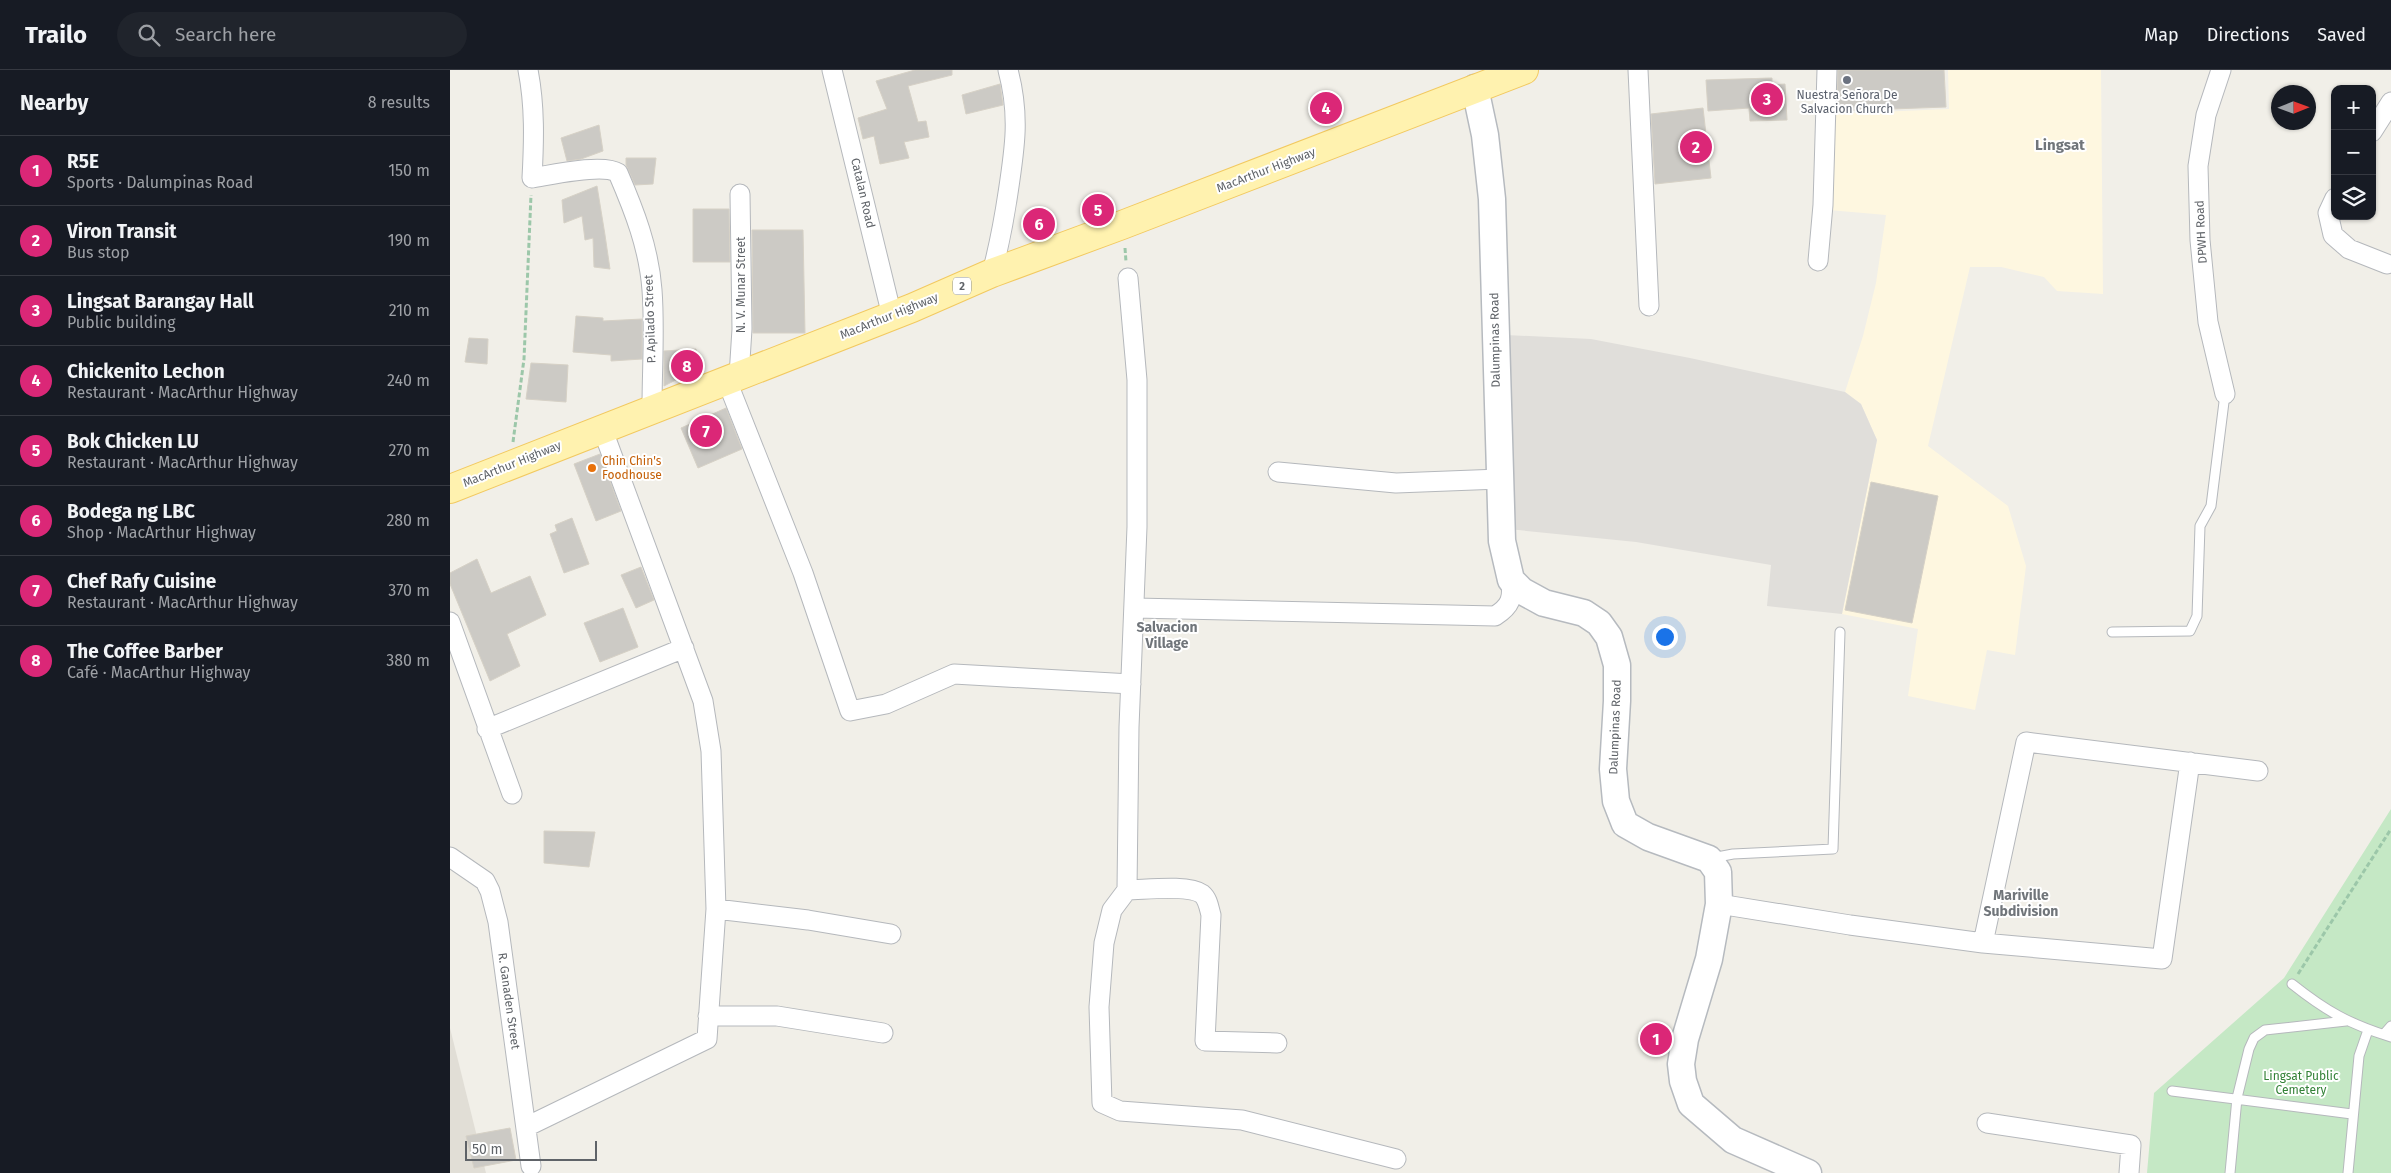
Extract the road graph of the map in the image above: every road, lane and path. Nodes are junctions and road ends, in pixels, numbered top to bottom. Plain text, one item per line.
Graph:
1 (528, 70) edge
2 (832, 70) edge
3 (1008, 70) edge
4 (1524, 70) edge
5 (1638, 70) edge
6 (1827, 70) edge
7 (2221, 70) edge
8 (1475, 88) junction
9 (2391, 102) edge
10 (2373, 130) edge
11 (532, 178) junction
12 (740, 194) dead end
13 (2331, 207) edge
14 (1122, 225) junction
15 (1818, 261) dead end
16 (2386, 264) dead end
17 (992, 273) junction
18 (1128, 278) joint
19 (1649, 306) dead end
20 (892, 316) junction
21 (733, 378) junction
22 (2225, 394) joint
23 (652, 408) junction
24 (602, 428) junction
25 (510, 465) junction
26 (1278, 472) dead end
27 (1500, 479) junction
28 (450, 489) edge
29 (1511, 580) junction
30 (1135, 608) junction
31 (450, 622) edge
32 (1840, 632) dead end
33 (2112, 632) dead end
34 (684, 648) junction
35 (1131, 684) junction
36 (487, 729) junction
37 (2190, 762) junction
38 (2258, 771) dead end
39 (512, 794) dead end
40 (2391, 829) edge
41 (450, 857) edge
42 (1710, 859) junction
43 (1127, 890) junction
44 (1719, 904) junction
45 (716, 909) junction
46 (891, 934) dead end
47 (1983, 943) junction
48 (2292, 984) joint
49 (708, 1016) junction
50 (2346, 1021) junction
51 (2391, 1026) edge
52 (2368, 1030) junction
53 (883, 1033) dead end
54 (2387, 1036) edge
55 (1277, 1043) dead end
56 (2172, 1091) dead end
57 (2237, 1098) junction
58 (2352, 1114) junction
59 (1987, 1123) dead end
60 (526, 1127) junction
61 (1396, 1159) dead end
62 (531, 1166) dead end
63 (1808, 1173) edge
64 (2129, 1173) edge
65 (2230, 1173) edge
66 (2348, 1173) edge

1 - 11 street
2 - 20 street, Catalan Road
3 - 17 street
4 - 8 main road, MacArthur Highway / 2
5 - 19 street
6 - 15 street
7 - 22 street, DPWH Road
8 - 14 main road, MacArthur Highway / 2
8 - 27 street, Dalumpinas Road
9 - 10 street
11 - 23 street, P. Apilado Street
11 - 25 path
12 - 21 street, N. V. Munar Street
13 - 16 street
14 - 17 main road, MacArthur Highway / 2
14 - 18 path
17 - 20 main road, MacArthur Highway / 2
18 - 30 street
20 - 21 main road, MacArthur Highway / 2
21 - 23 main road, MacArthur Highway / 2
21 - 35 street
22 - 33 lane
23 - 24 main road, MacArthur Highway / 2
24 - 25 main road, MacArthur Highway / 2
24 - 34 street
25 - 28 main road, MacArthur Highway / 2
26 - 27 street
27 - 29 street, Dalumpinas Road
29 - 30 street
29 - 42 street, Dalumpinas Road
30 - 35 street
31 - 36 street
32 - 42 lane
34 - 36 street
34 - 45 street
35 - 43 street
36 - 39 street
37 - 38 street
37 - 47 street
37 - 47 street
40 - 48 path
41 - 60 street, R. Ganaden Street
42 - 44 street
43 - 55 street
43 - 61 street
44 - 47 street
44 - 63 street
45 - 46 street
45 - 49 street
48 - 50 lane
49 - 53 street
49 - 60 street
50 - 52 lane
50 - 57 lane
51 - 54 lane
52 - 54 lane
52 - 58 lane
56 - 57 lane
57 - 58 lane
57 - 65 lane
58 - 66 lane
59 - 64 street
60 - 62 street, R. Ganaden Street

